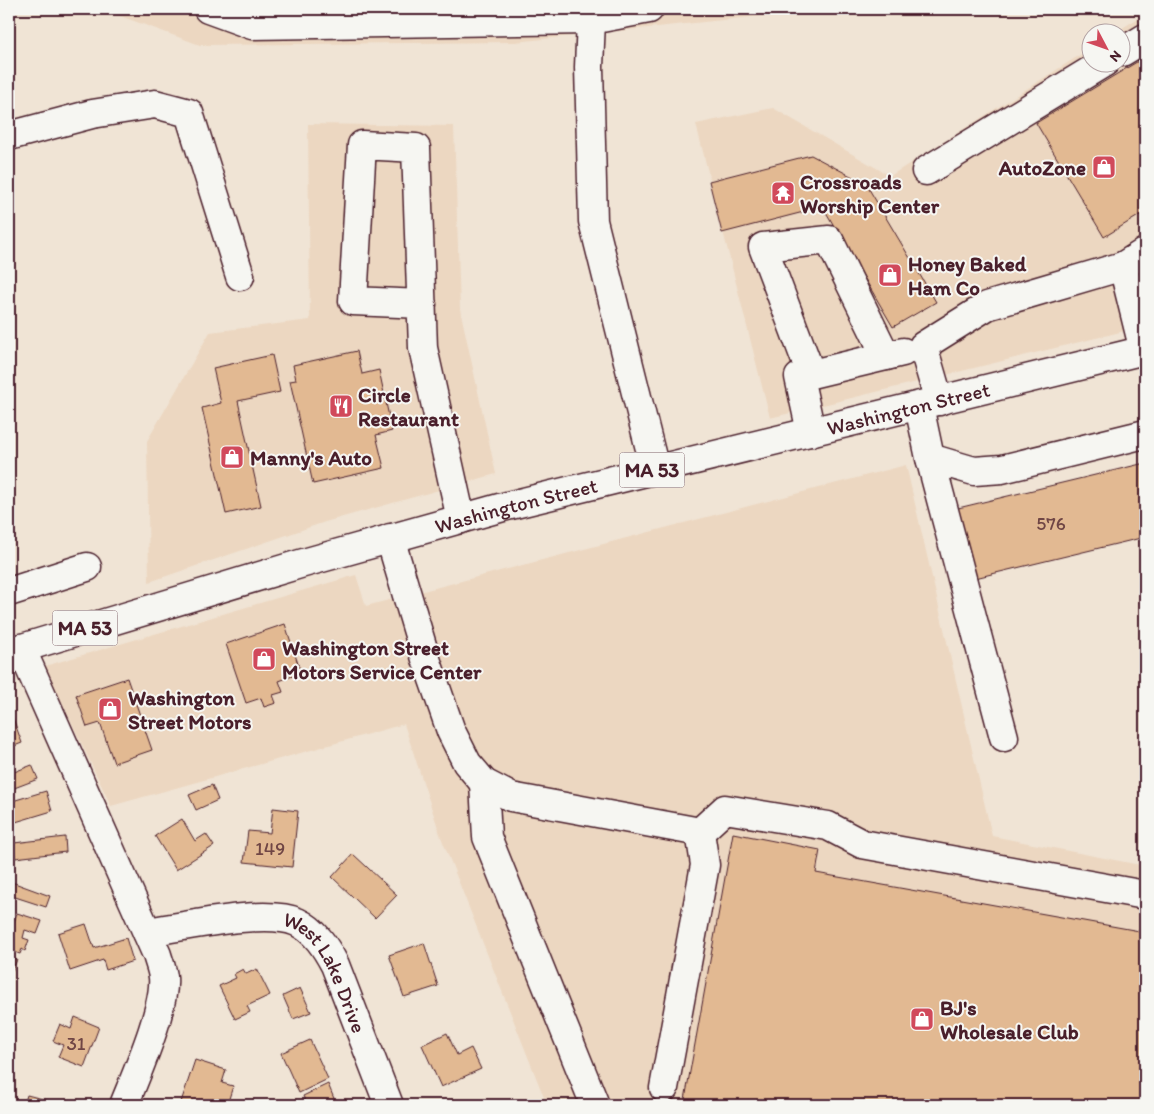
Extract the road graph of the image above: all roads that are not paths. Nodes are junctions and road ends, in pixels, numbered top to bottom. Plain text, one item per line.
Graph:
1 (208, 9) edge
2 (649, 9) edge
3 (591, 20) junction
4 (1145, 38) edge
5 (1132, 46) edge
6 (1089, 72) edge
7 (9, 136) edge
8 (926, 171) dead end
9 (1134, 259) edge
10 (240, 276) dead end
11 (422, 304) junction
12 (924, 346) junction
13 (1145, 350) edge
14 (886, 356) junction
15 (811, 374) junction
16 (929, 404) junction
17 (811, 432) junction
18 (1145, 434) edge
19 (930, 458) junction
20 (655, 469) junction
21 (461, 519) junction
22 (390, 538) junction
23 (87, 567) dead end
24 (9, 592) edge
25 (15, 650) edge
26 (1004, 737) dead end
27 (484, 783) junction
28 (700, 832) junction
29 (1145, 895) edge
30 (147, 932) junction
31 (664, 1088) dead end
32 (124, 1105) edge
33 (389, 1105) edge
34 (595, 1105) edge

1 - 3 main road
2 - 3 main road
3 - 20 main road
4 - 5 main road
6 - 8 main road
7 - 10 main road
9 - 12 main road
9 - 13 main road
11 - 11 main road
11 - 21 main road
12 - 14 main road
12 - 16 main road
13 - 16 main road, Washington Street / MA 53
14 - 15 main road
14 - 15 main road
15 - 17 main road
16 - 17 main road, Washington Street / MA 53
16 - 19 main road
17 - 20 main road, Washington Street / MA 53
18 - 19 main road
19 - 26 main road
20 - 21 main road, Washington Street / MA 53
21 - 22 main road, Washington Street / MA 53
22 - 25 main road, Washington Street / MA 53
22 - 27 main road
23 - 24 main road
25 - 30 main road
27 - 28 main road
27 - 34 main road
28 - 29 main road
28 - 31 main road
30 - 32 main road
30 - 33 main road, West Lake Drive

